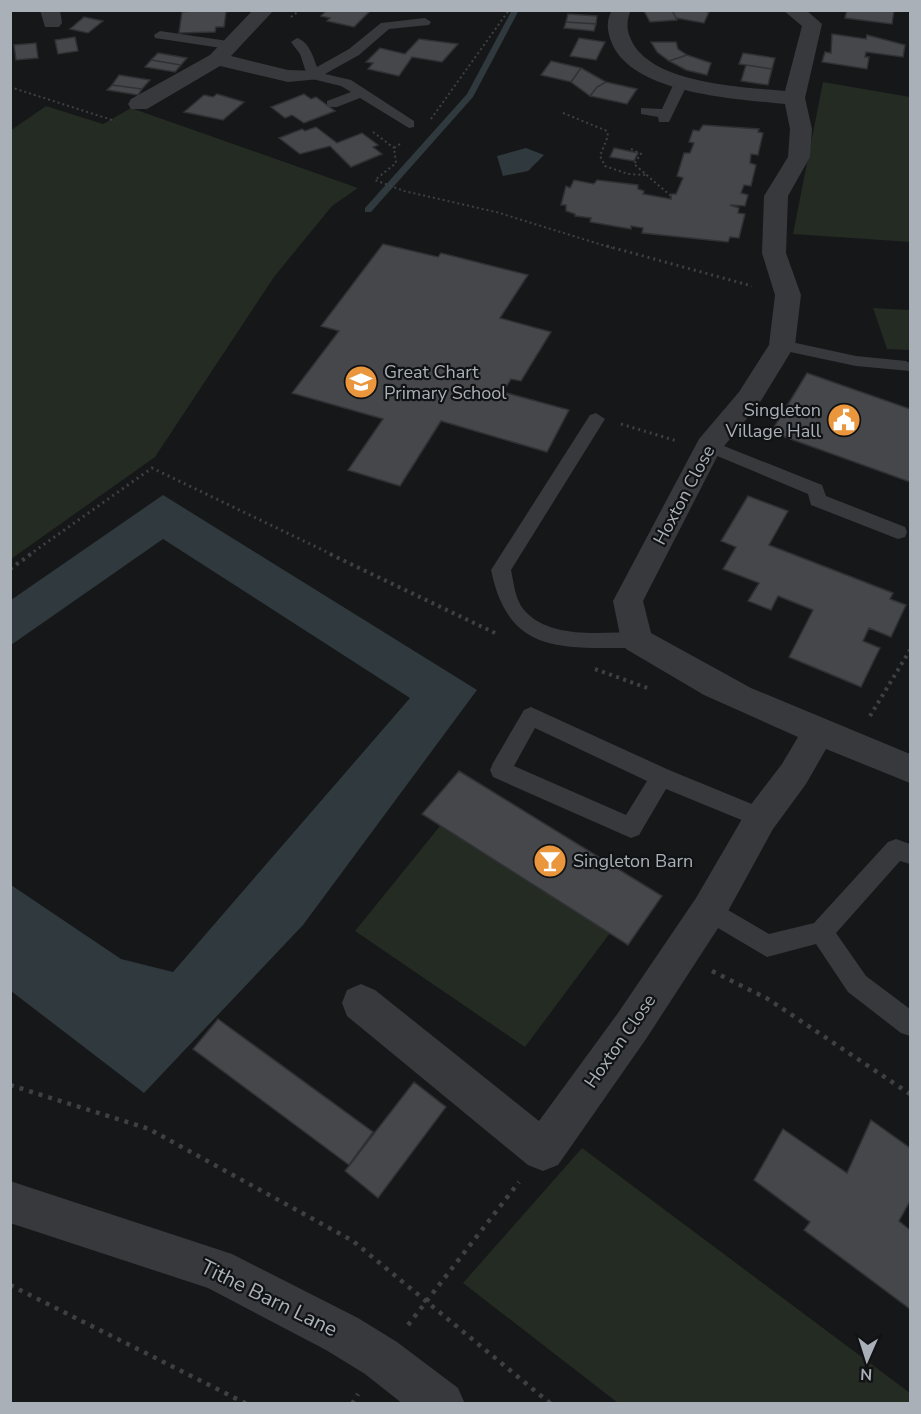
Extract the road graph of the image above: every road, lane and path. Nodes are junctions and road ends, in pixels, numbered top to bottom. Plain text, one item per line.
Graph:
1 (265, 10) edge
2 (509, 10) edge
3 (622, 10) edge
4 (792, 10) edge
5 (425, 22) dead end
6 (160, 35) dead end
7 (297, 42) dead end
8 (222, 52) junction
9 (313, 75) junction
10 (682, 81) junction
11 (10, 87) edge
12 (361, 93) junction
13 (794, 98) junction
14 (139, 104) joint
15 (332, 104) dead end
16 (440, 106) dead end
17 (646, 111) dead end
18 (563, 113) dead end
19 (409, 124) dead end
20 (631, 149) dead end
21 (647, 175) junction
22 (384, 183) dead end
23 (671, 196) dead end
24 (788, 295) junction
25 (782, 345) junction
26 (906, 367) dead end
27 (596, 419) joint
28 (708, 448) junction
29 (898, 532) dead end
30 (10, 569) edge
31 (499, 635) dead end
32 (637, 640) junction
33 (910, 650) edge
34 (586, 666) dead end
35 (652, 689) dead end
36 (819, 733) junction
37 (854, 743) junction
38 (910, 769) edge
39 (662, 777) junction
40 (761, 818) junction
41 (910, 854) edge
42 (709, 910) junction
43 (821, 932) junction
44 (680, 954) junction
45 (362, 1003) dead end
46 (910, 1024) edge
47 (10, 1085) edge
48 (910, 1094) edge
49 (543, 1150) junction
50 (10, 1202) edge
51 (10, 1285) edge
52 (427, 1303) junction
53 (247, 1404) edge
54 (442, 1404) edge
55 (551, 1404) edge

1 - 8 street
2 - 16 path
3 - 10 street
4 - 13 street
5 - 9 lane
6 - 8 lane
7 - 9 lane
8 - 9 street
8 - 14 street
9 - 12 lane
10 - 13 street
10 - 17 lane
11 - 14 path
12 - 15 lane
12 - 19 lane
13 - 24 street, Hoxton Close
18 - 21 path
20 - 21 path
21 - 23 path
22 - 24 path
24 - 25 street, Hoxton Close
25 - 26 lane
25 - 28 street, Hoxton Close
27 - 28 path
27 - 32 lane
28 - 29 lane
28 - 32 street, Hoxton Close
30 - 31 path
32 - 36 street
33 - 37 path
34 - 35 path
36 - 37 street
36 - 40 street, Hoxton Close
37 - 38 street
39 - 39 lane
39 - 40 lane
40 - 42 street, Hoxton Close
41 - 43 lane
42 - 43 lane
42 - 44 street, Hoxton Close
43 - 46 lane
44 - 48 path
44 - 49 street, Hoxton Close
45 - 49 street
47 - 52 path
49 - 52 path
50 - 54 street, Tithe Barn Lane
51 - 53 path
52 - 55 path

